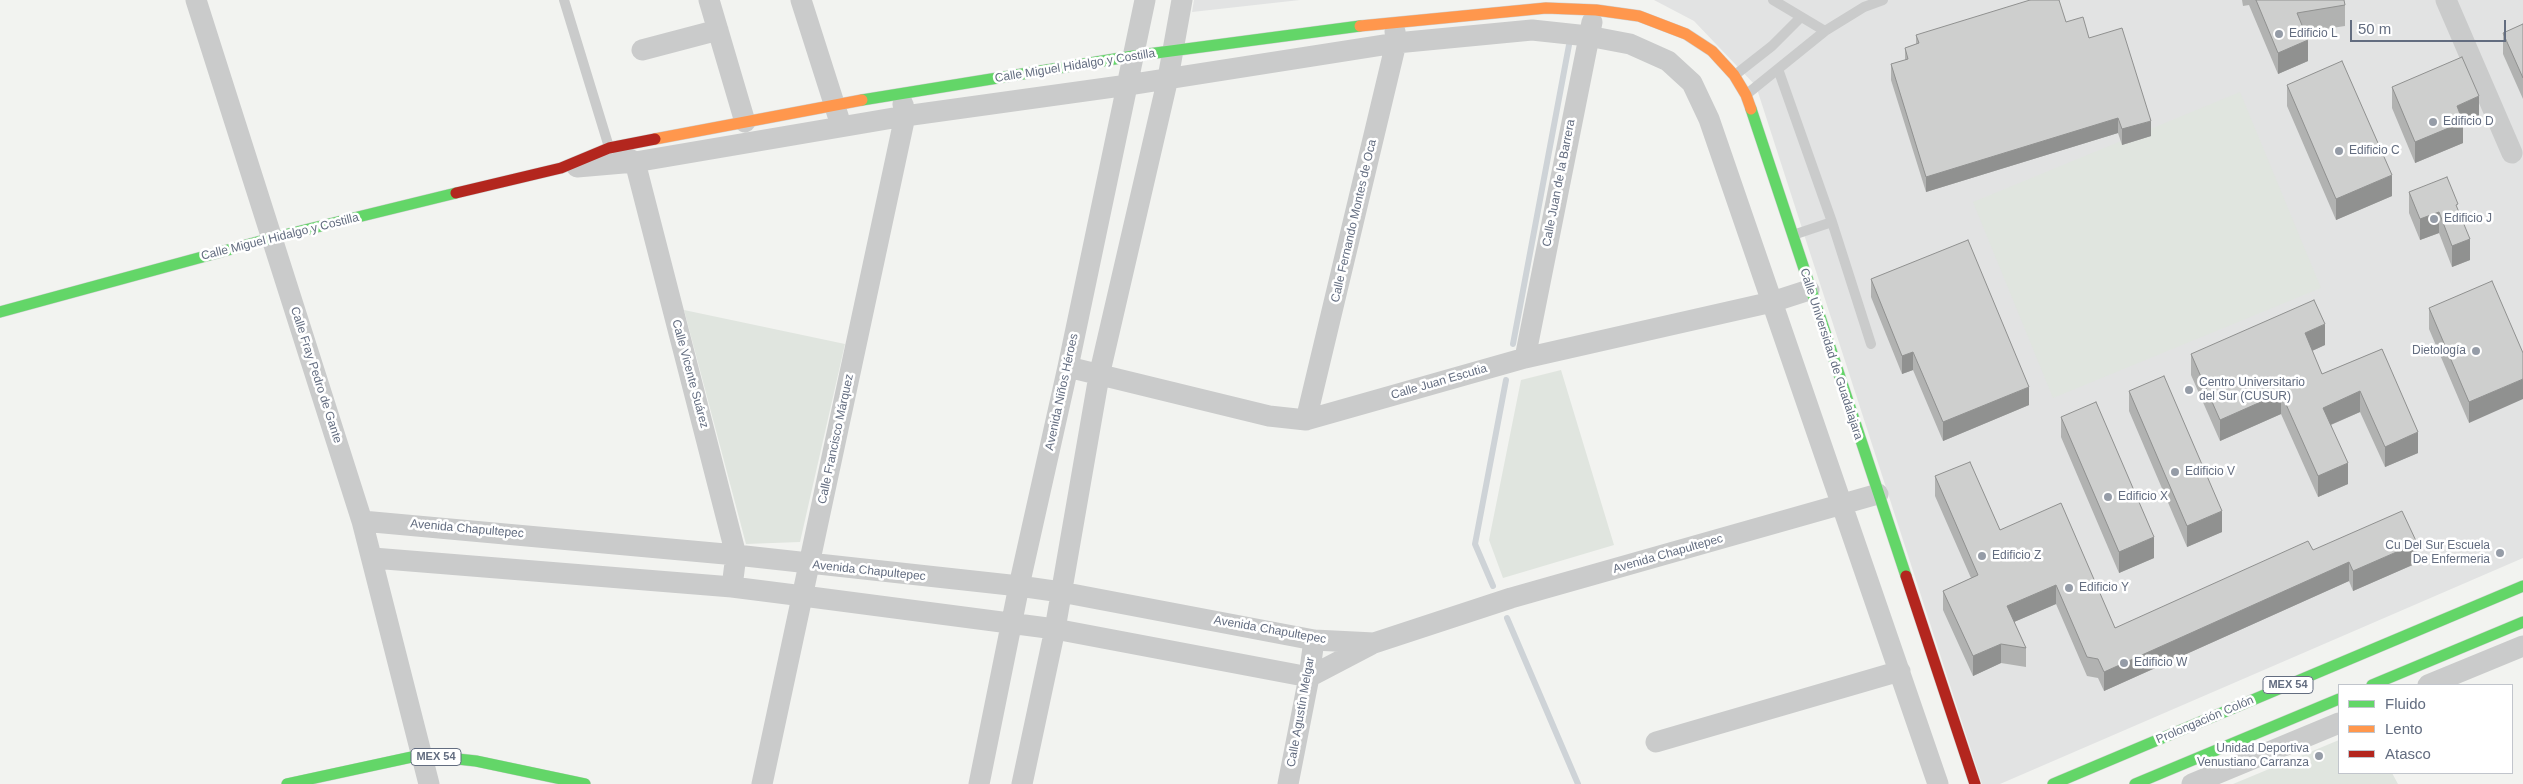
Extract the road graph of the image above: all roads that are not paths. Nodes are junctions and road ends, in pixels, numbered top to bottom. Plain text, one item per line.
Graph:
1 (196, 0) edge
2 (564, 0) edge
3 (709, 0) edge
4 (801, 0) edge
5 (1145, 0) edge
6 (1182, 0) edge
7 (1773, 0) edge
8 (1883, 0) edge
9 (2446, 0) edge
10 (1547, 4) edge
11 (1599, 5) edge
12 (1801, 17) junction
13 (1394, 22) junction
14 (718, 30) junction
15 (1825, 31) junction
16 (1588, 36) junction
17 (1396, 43) junction
18 (642, 50) dead end
19 (1173, 51) junction
20 (1133, 56) junction
21 (1778, 69) junction
22 (1734, 76) junction
23 (1168, 78) junction
24 (1128, 85) junction
25 (902, 94) junction
26 (1746, 96) junction
27 (834, 105) junction
28 (905, 116) junction
29 (744, 122) junction
30 (841, 126) junction
31 (609, 148) junction
32 (2512, 153) dead end
33 (635, 162) junction
34 (561, 168) junction
35 (1832, 222) junction
36 (1792, 236) junction
37 (272, 238) junction
38 (1809, 290) junction
39 (1772, 302) junction
40 (0, 312) edge
41 (1871, 344) dead end
42 (1525, 358) junction
43 (1068, 368) junction
44 (1099, 376) junction
45 (1306, 420) junction
46 (1878, 494) junction
47 (1844, 505) junction
48 (362, 521) junction
49 (736, 555) junction
50 (373, 558) junction
51 (810, 564) junction
52 (1019, 586) junction
53 (2523, 586) edge
54 (732, 587) junction
55 (1060, 592) junction
56 (803, 596) junction
57 (1012, 622) junction
58 (2523, 622) edge
59 (1055, 629) junction
60 (1314, 640) junction
61 (1374, 642) junction
62 (2523, 646) edge
63 (1900, 671) junction
64 (1309, 677) junction
65 (2374, 684) edge
66 (2430, 684) edge
67 (2338, 699) edge
68 (2338, 723) edge
69 (1656, 742) dead end
70 (421, 755) junction
71 (287, 784) edge
72 (430, 784) edge
73 (585, 784) edge
74 (762, 784) edge
75 (979, 784) edge
76 (1022, 784) edge
77 (1288, 784) edge
78 (1938, 784) edge
79 (1975, 784) edge
80 (2053, 784) edge
81 (2135, 784) edge
82 (2192, 784) edge

1 - 37 street, Calle Fray Pedro de Gante
2 - 31 lane
3 - 14 street
4 - 27 street
5 - 20 street, Avenida Niños Héroes
6 - 19 street
7 - 12 lane
8 - 15 lane
9 - 32 street
10 - 11 street, Calle Miguel Hidalgo y Costilla
10 - 13 street, Calle Miguel Hidalgo y Costilla
11 - 16 street, Calle Juan de la Barrera
11 - 22 street, Calle Universidad de Guadalajara
12 - 15 lane
12 - 22 lane
13 - 17 street, Calle Fernando Montes de Oca
13 - 19 street, Calle Miguel Hidalgo y Costilla
14 - 18 street
14 - 29 street
15 - 21 lane
16 - 17 street, Calle Miguel Hidalgo y Costilla
16 - 39 street
16 - 42 street, Calle Juan de la Barrera
17 - 23 street, Calle Miguel Hidalgo y Costilla
17 - 45 street, Calle Fernando Montes de Oca
19 - 20 street, Calle Miguel Hidalgo y Costilla
19 - 23 street
20 - 24 street, Avenida Niños Héroes
20 - 25 street, Calle Miguel Hidalgo y Costilla
21 - 26 lane
21 - 35 lane
22 - 26 street, Calle Universidad de Guadalajara
23 - 24 street, Calle Miguel Hidalgo y Costilla
23 - 44 street
24 - 28 street, Calle Miguel Hidalgo y Costilla
24 - 43 street, Avenida Niños Héroes
25 - 27 street, Calle Miguel Hidalgo y Costilla
25 - 28 street, Calle Francisco Márquez
26 - 36 street, Calle Universidad de Guadalajara
27 - 29 street, Calle Miguel Hidalgo y Costilla
27 - 30 street
28 - 30 street, Calle Miguel Hidalgo y Costilla
28 - 51 street, Calle Francisco Márquez
29 - 31 street, Calle Miguel Hidalgo y Costilla
30 - 33 street, Calle Miguel Hidalgo y Costilla
31 - 33 street
31 - 34 street, Calle Miguel Hidalgo y Costilla
33 - 34 street, Calle Miguel Hidalgo y Costilla
33 - 49 street, Calle Vicente Suárez
34 - 37 street, Calle Miguel Hidalgo y Costilla
35 - 36 lane
35 - 41 lane
36 - 38 street, Calle Universidad de Guadalajara
37 - 40 street, Calle Miguel Hidalgo y Costilla
37 - 48 street, Calle Fray Pedro de Gante
38 - 39 street, Calle Juan Escutia
38 - 46 street, Calle Universidad de Guadalajara
39 - 42 street, Calle Juan Escutia
39 - 47 street
42 - 45 street, Calle Juan Escutia
43 - 44 street, Calle Juan Escutia
43 - 52 street, Avenida Niños Héroes
44 - 45 street, Calle Juan Escutia
44 - 55 street
46 - 47 street, Avenida Chapultepec
46 - 79 street, Calle Universidad de Guadalajara
47 - 61 street, Avenida Chapultepec
47 - 63 street
48 - 49 street, Avenida Chapultepec
48 - 50 street, Calle Fray Pedro de Gante
49 - 51 street, Avenida Chapultepec
49 - 54 street, Calle Vicente Suárez
50 - 54 street
50 - 70 street, Calle Fray Pedro de Gante
51 - 52 street, Avenida Chapultepec
51 - 56 street, Calle Francisco Márquez
52 - 55 street, Avenida Chapultepec
52 - 57 street, Avenida Niños Héroes
53 - 80 street, Prolongación Colón / MEX 54
54 - 56 street
55 - 59 street
55 - 60 street, Avenida Chapultepec
56 - 57 street
56 - 74 street, Calle Francisco Márquez
57 - 59 street
57 - 75 street, Avenida Niños Héroes
58 - 65 street
59 - 64 street
59 - 76 street
60 - 61 street, Avenida Chapultepec
60 - 64 street, Calle Agustín Melgar
61 - 64 street, Avenida Chapultepec
62 - 66 street
63 - 69 street
63 - 78 street
64 - 77 street, Calle Agustín Melgar
67 - 81 street, MEX 54
68 - 82 street
70 - 71 street, MEX 54
70 - 72 street, Calle Fray Pedro de Gante
70 - 73 street, MEX 54

